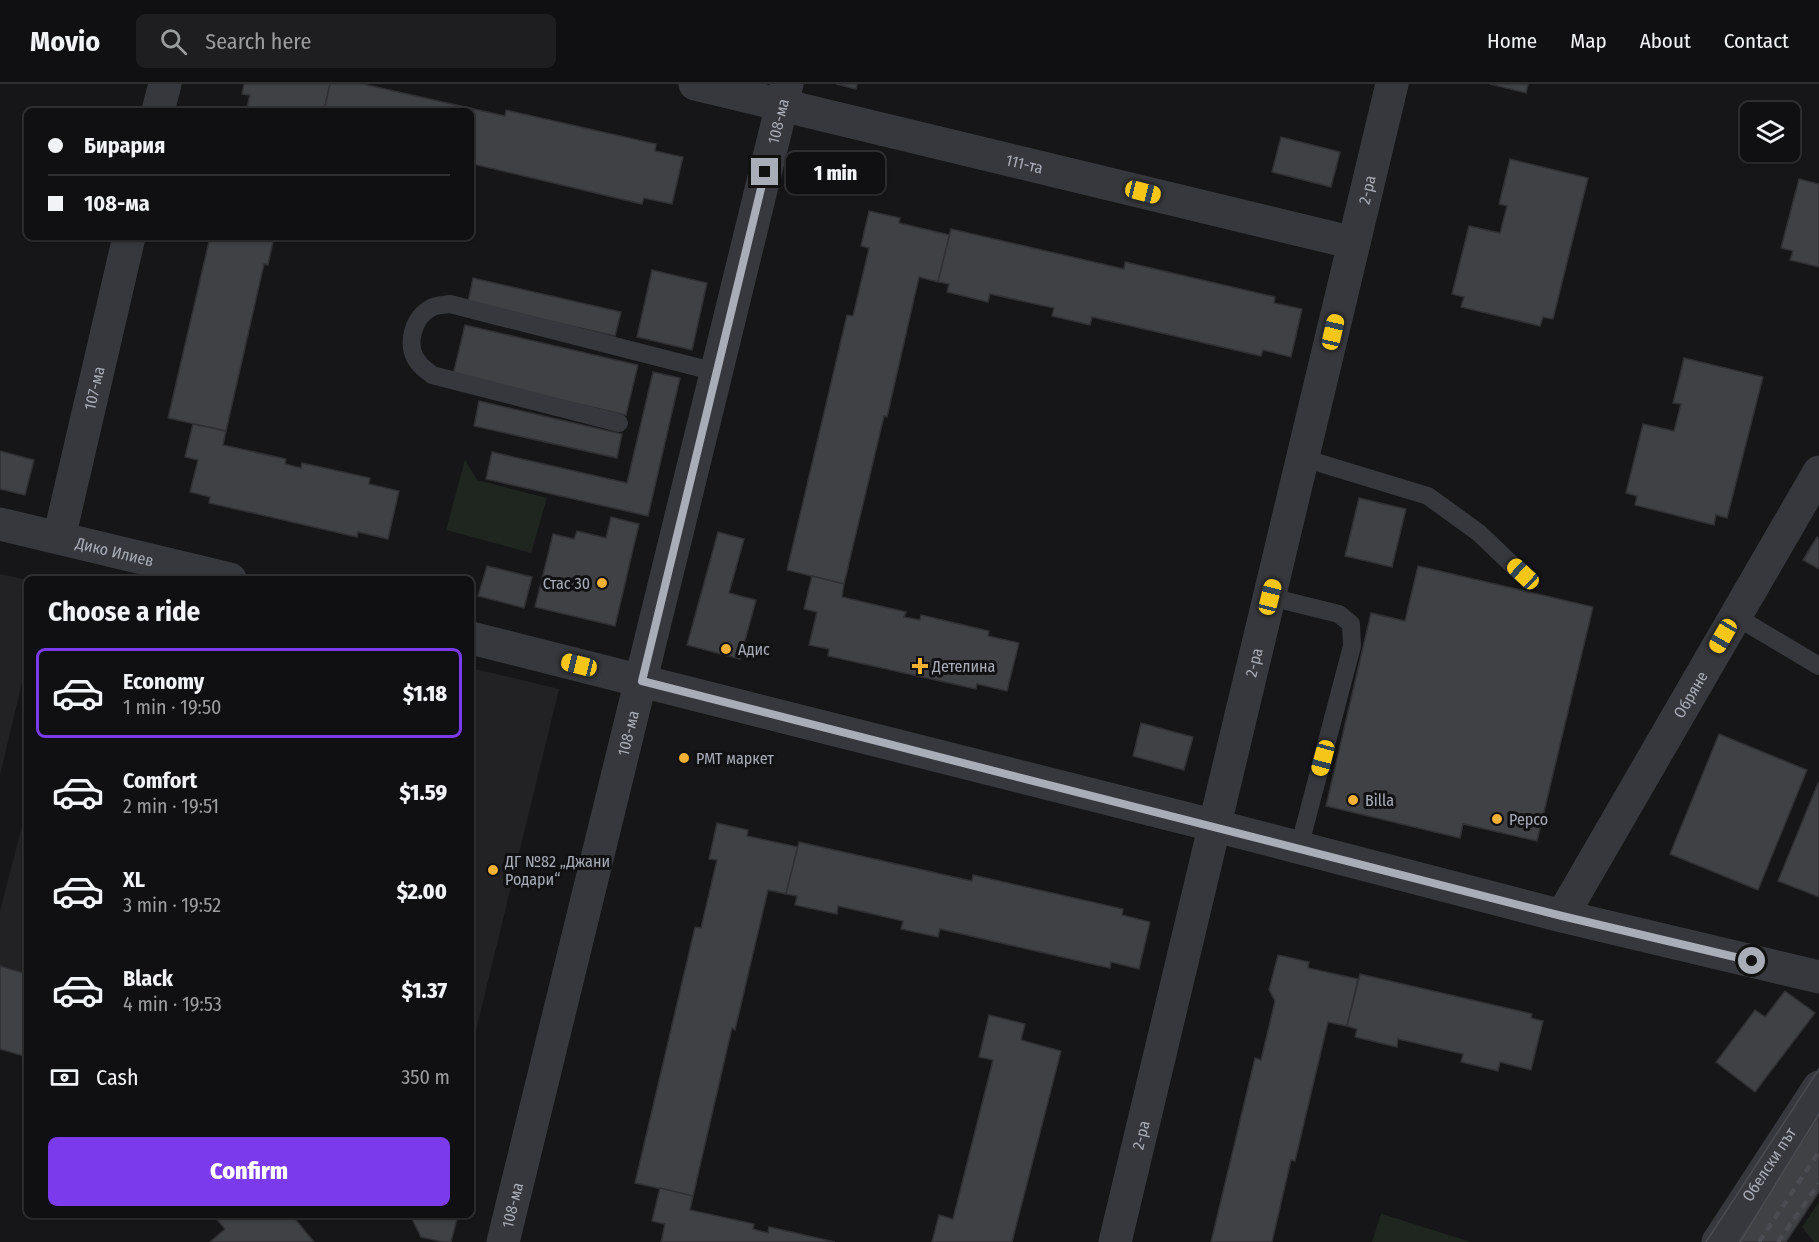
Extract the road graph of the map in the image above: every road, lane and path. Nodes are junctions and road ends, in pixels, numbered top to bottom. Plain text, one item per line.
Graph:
1 (165, 84) edge
2 (695, 84) edge
3 (1392, 84) edge
4 (785, 95) edge
5 (159, 108) edge
6 (128, 240) edge
7 (1354, 243) junction
8 (716, 372) junction
9 (619, 423) dead end
10 (1302, 458) junction
11 (1819, 472) edge
12 (0, 524) edge
13 (59, 538) junction
14 (1523, 574) dead end
15 (217, 576) edge
16 (1270, 597) junction
17 (1735, 616) junction
18 (474, 639) edge
19 (1819, 666) edge
20 (642, 681) junction
21 (1216, 826) junction
22 (1299, 848) junction
23 (1562, 916) junction
24 (1819, 977) edge
25 (1819, 1087) edge
26 (503, 1242) edge
27 (1115, 1242) edge
28 (1718, 1242) edge

1 - 5 street
2 - 4 street, 111-та
3 - 7 street, 2-ра
4 - 7 street, 111-та
4 - 8 street, 108-ма
6 - 13 street, 107-ма
7 - 10 street, 2-ра
8 - 9 lane
8 - 20 street, 108-ма
10 - 14 lane
10 - 16 street, 2-ра
11 - 17 street, Обряне
12 - 13 street, Дико Илиев
13 - 15 street, Дико Илиев
16 - 21 street, 2-ра
16 - 22 lane
17 - 19 lane
17 - 23 street, Обряне
18 - 20 street
20 - 21 street
20 - 26 street, 108-ма
21 - 22 street
21 - 27 street, 2-ра
22 - 23 street
23 - 24 street
25 - 28 street, Обелски път

